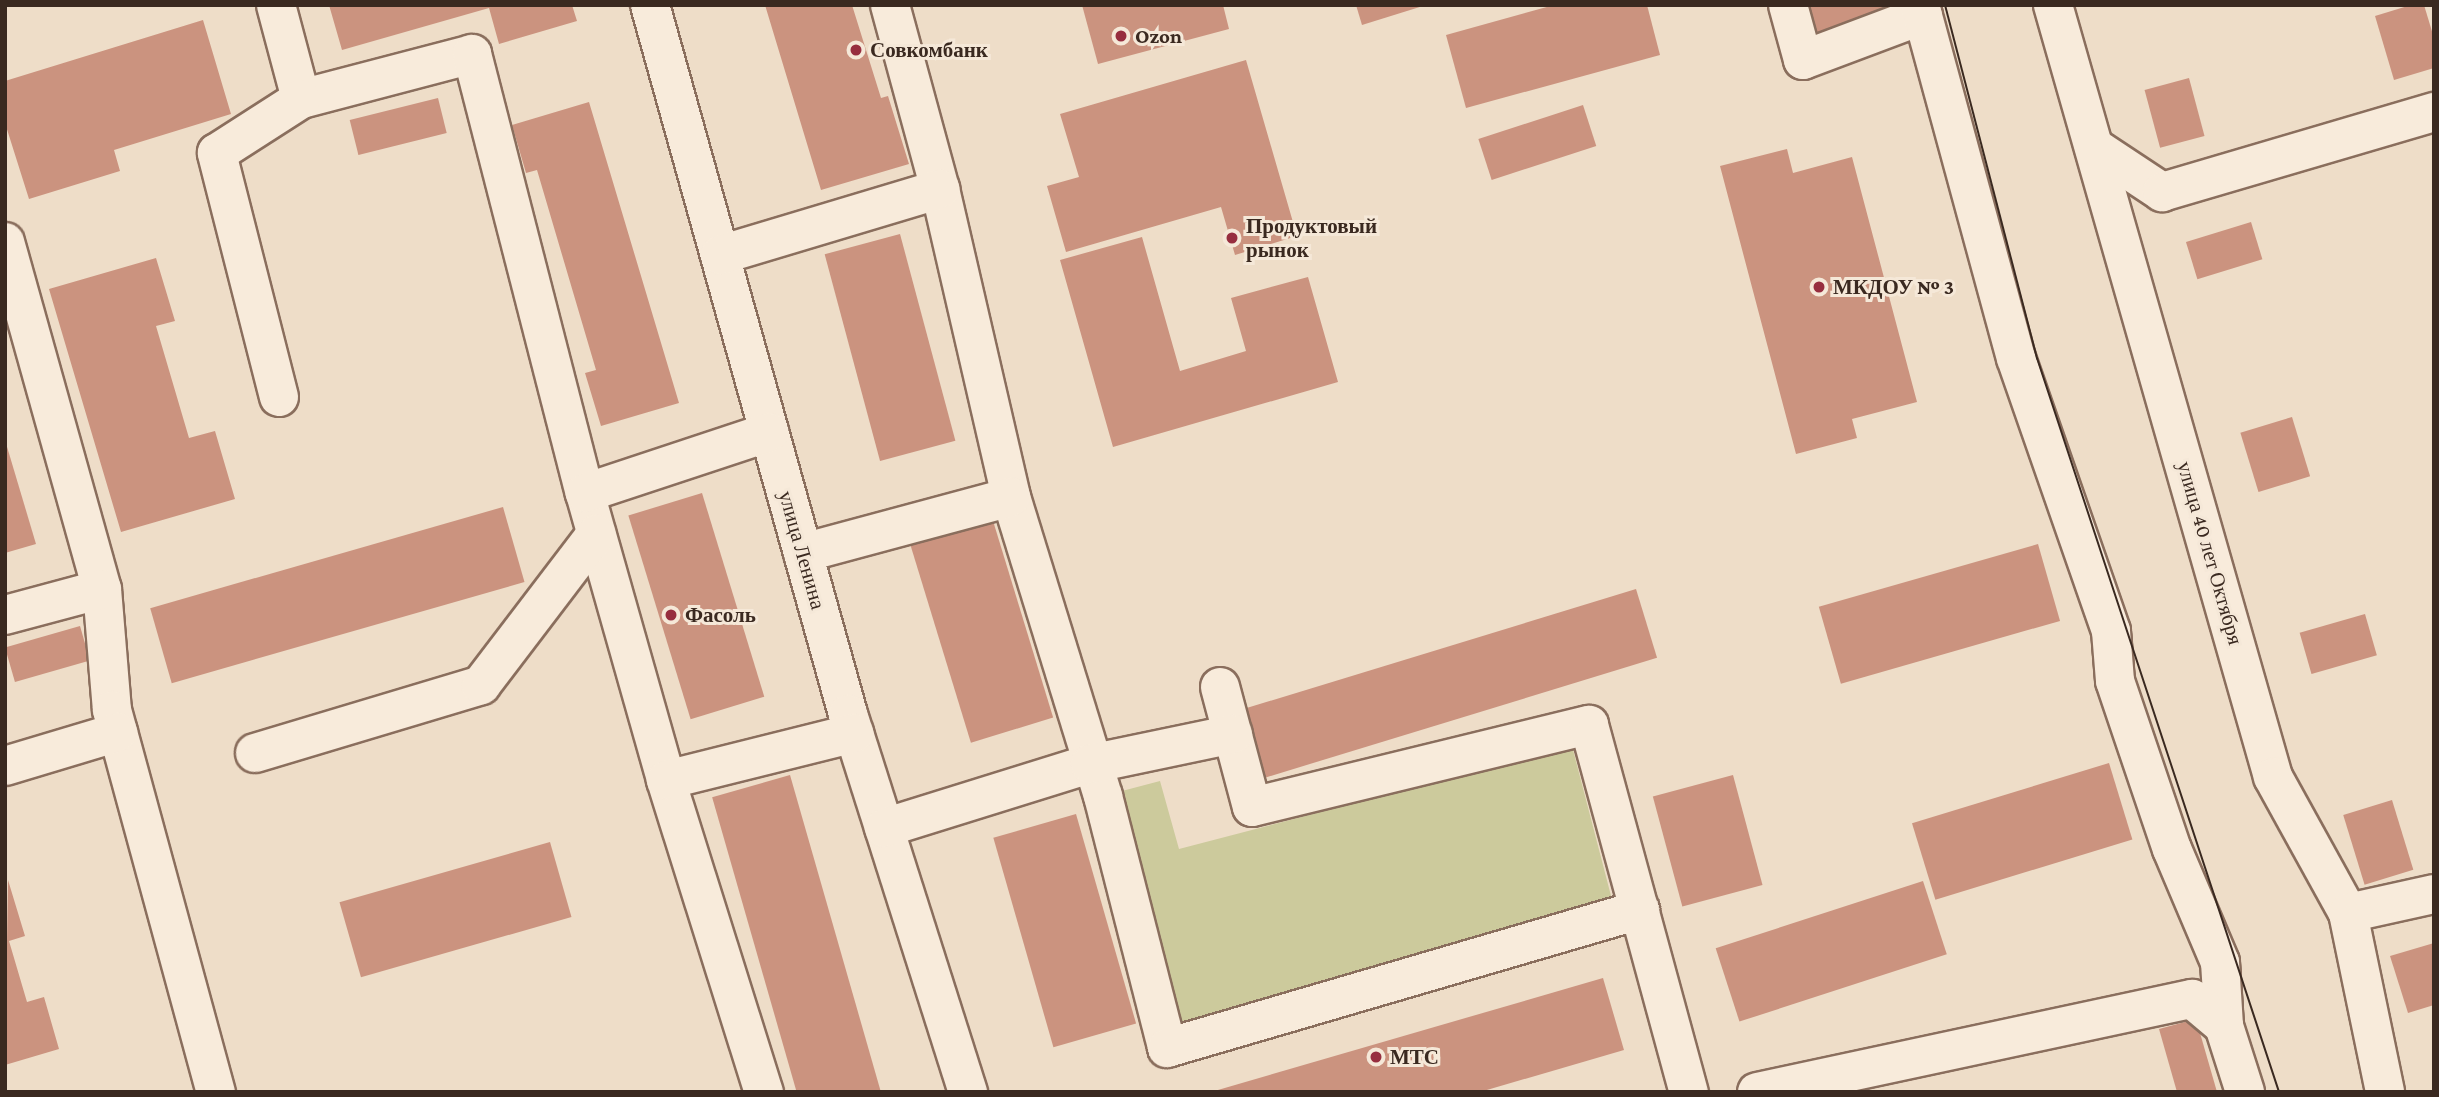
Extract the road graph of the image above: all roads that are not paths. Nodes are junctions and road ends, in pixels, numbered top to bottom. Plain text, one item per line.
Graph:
1 (276, 5) edge
2 (650, 5) edge
3 (890, 5) edge
4 (1788, 5) edge
5 (2053, 5) edge
6 (1922, 10) edge
7 (302, 99) junction
8 (2434, 112) edge
9 (2094, 147) junction
10 (940, 189) junction
11 (5, 242) edge
12 (720, 255) junction
13 (279, 397) dead end
14 (769, 432) junction
15 (585, 492) junction
16 (1011, 497) junction
17 (596, 534) junction
18 (803, 553) junction
19 (102, 589) junction
20 (5, 615) edge
21 (1220, 687) dead end
22 (118, 732) junction
23 (854, 733) junction
24 (1233, 734) junction
25 (255, 753) dead end
26 (1090, 764) junction
27 (5, 766) edge
28 (666, 780) junction
29 (884, 828) junction
30 (2434, 894) edge
31 (1640, 911) junction
32 (2348, 913) junction
33 (2224, 1026) junction
34 (216, 1092) edge
35 (764, 1092) edge
36 (968, 1092) edge
37 (1689, 1092) edge
38 (1757, 1092) edge
39 (2245, 1092) edge
40 (2385, 1092) edge

1 - 7 street
2 - 12 street, улица Ленина
3 - 10 street
4 - 6 street
5 - 9 street, улица 40 лет Октября
6 - 33 street
7 - 13 street
7 - 15 street
8 - 9 street
9 - 32 street, улица 40 лет Октября
10 - 12 street
10 - 16 street
11 - 19 street
12 - 14 street, улица Ленина
14 - 15 street
14 - 18 street, улица Ленина
15 - 17 street
16 - 18 street
16 - 26 street
17 - 25 street
17 - 28 street
18 - 23 street, улица Ленина
19 - 20 street
19 - 22 street
21 - 24 street
22 - 27 street
22 - 34 street
23 - 28 street
23 - 29 street, улица Ленина
24 - 26 street
24 - 31 street
26 - 29 street
26 - 31 street
28 - 35 street
29 - 36 street, улица Ленина
30 - 32 street
31 - 37 street
32 - 40 street, улица 40 лет Октября
33 - 38 street
33 - 39 street

